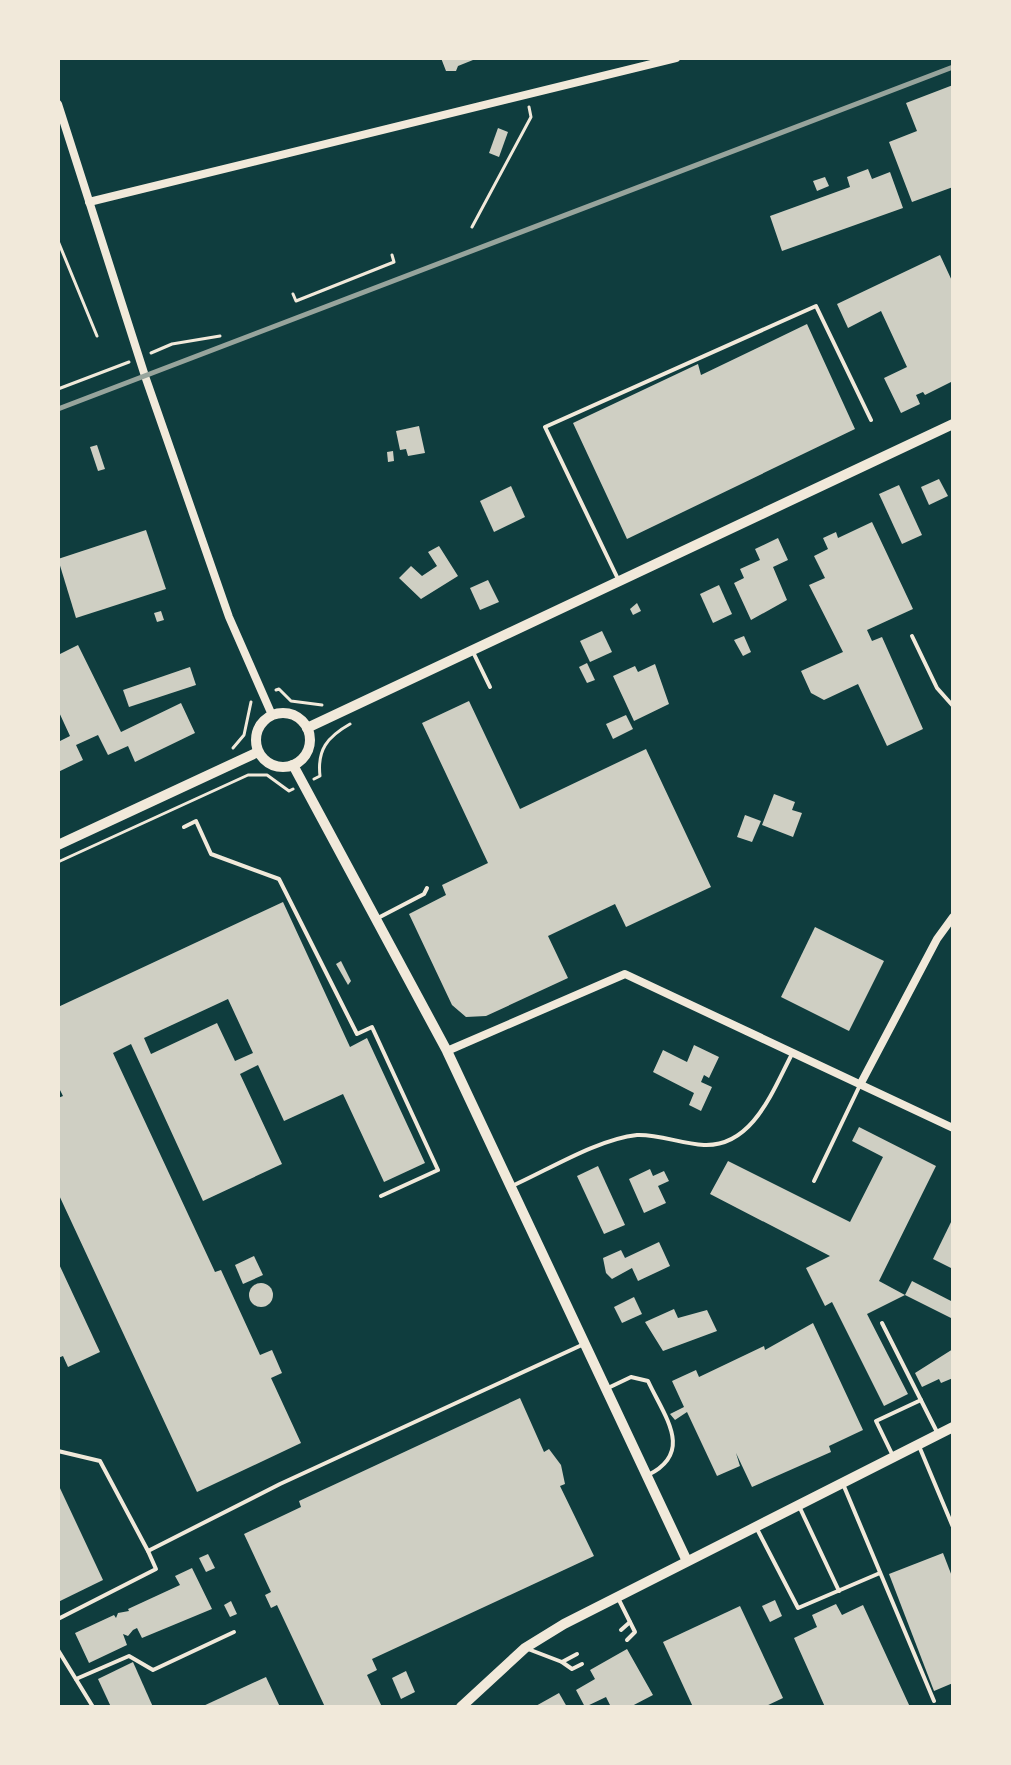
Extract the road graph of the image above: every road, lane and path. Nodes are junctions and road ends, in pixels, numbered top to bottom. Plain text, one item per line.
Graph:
1 (676, 58) edge
2 (526, 95) junction
3 (58, 104) edge
4 (89, 202) junction
5 (472, 227) dead end
6 (58, 241) edge
7 (392, 255) dead end
8 (293, 294) dead end
9 (97, 336) dead end
10 (220, 336) dead end
11 (139, 358) junction
12 (58, 389) edge
13 (871, 420) dead end
14 (953, 424) edge
15 (619, 581) junction
16 (912, 636) dead end
17 (472, 650) junction
18 (490, 687) dead end
19 (953, 706) edge
20 (272, 715) junction
21 (359, 719) dead end
22 (307, 728) junction
23 (258, 752) junction
24 (293, 765) junction
25 (303, 785) junction
26 (184, 827) dead end
27 (58, 845) edge
28 (58, 862) edge
29 (427, 888) dead end
30 (953, 917) edge
31 (374, 920) junction
32 (447, 1051) junction
33 (793, 1052) junction
34 (861, 1083) junction
35 (953, 1128) edge
36 (814, 1181) dead end
37 (512, 1186) junction
38 (381, 1196) dead end
39 (882, 1323) dead end
40 (587, 1343) junction
41 (608, 1388) junction
42 (921, 1400) junction
43 (953, 1427) edge
44 (938, 1434) junction
45 (918, 1444) junction
46 (58, 1451) edge
47 (893, 1456) junction
48 (648, 1475) junction
49 (842, 1482) junction
50 (798, 1504) junction
51 (755, 1525) junction
52 (953, 1527) edge
53 (148, 1551) junction
54 (686, 1559) junction
55 (880, 1573) junction
56 (839, 1591) junction
57 (616, 1595) junction
58 (58, 1619) edge
59 (630, 1622) junction
60 (621, 1630) dead end
61 (234, 1632) dead end
62 (627, 1640) dead end
63 (525, 1648) junction
64 (58, 1650) edge
65 (577, 1654) dead end
66 (562, 1662) junction
67 (582, 1664) dead end
68 (76, 1679) junction
69 (934, 1701) dead end
70 (93, 1707) edge
71 (461, 1707) edge

1 - 2 street
2 - 4 street
2 - 5 path
3 - 4 street
4 - 11 street
6 - 9 path
7 - 8 path
10 - 11 path
11 - 12 path
11 - 20 street
13 - 15 lane
14 - 15 street
15 - 17 street
16 - 19 lane
17 - 18 lane
17 - 22 street
20 - 22 street
20 - 23 street
21 - 25 path
22 - 24 street
23 - 24 street
23 - 27 street
24 - 25 street
25 - 28 path
25 - 31 street
26 - 38 lane
29 - 31 lane
30 - 34 street
31 - 32 street
32 - 33 street
32 - 37 street
33 - 34 street
33 - 37 lane
34 - 35 street
34 - 36 lane
37 - 40 street
39 - 42 lane
40 - 41 street
40 - 53 lane
41 - 48 street
41 - 48 lane
42 - 44 lane
42 - 47 lane
43 - 44 street
44 - 45 street
45 - 47 street
45 - 52 lane
46 - 53 lane
47 - 49 street
48 - 54 street
49 - 50 street
49 - 55 lane
50 - 51 street
50 - 56 lane
51 - 54 street
51 - 56 lane
53 - 58 lane
54 - 57 street
55 - 56 lane
55 - 69 lane
57 - 59 lane
57 - 63 street
59 - 60 lane
59 - 62 lane
61 - 68 lane
63 - 66 lane
63 - 71 street
64 - 68 lane
65 - 66 lane
66 - 67 lane
68 - 70 lane

